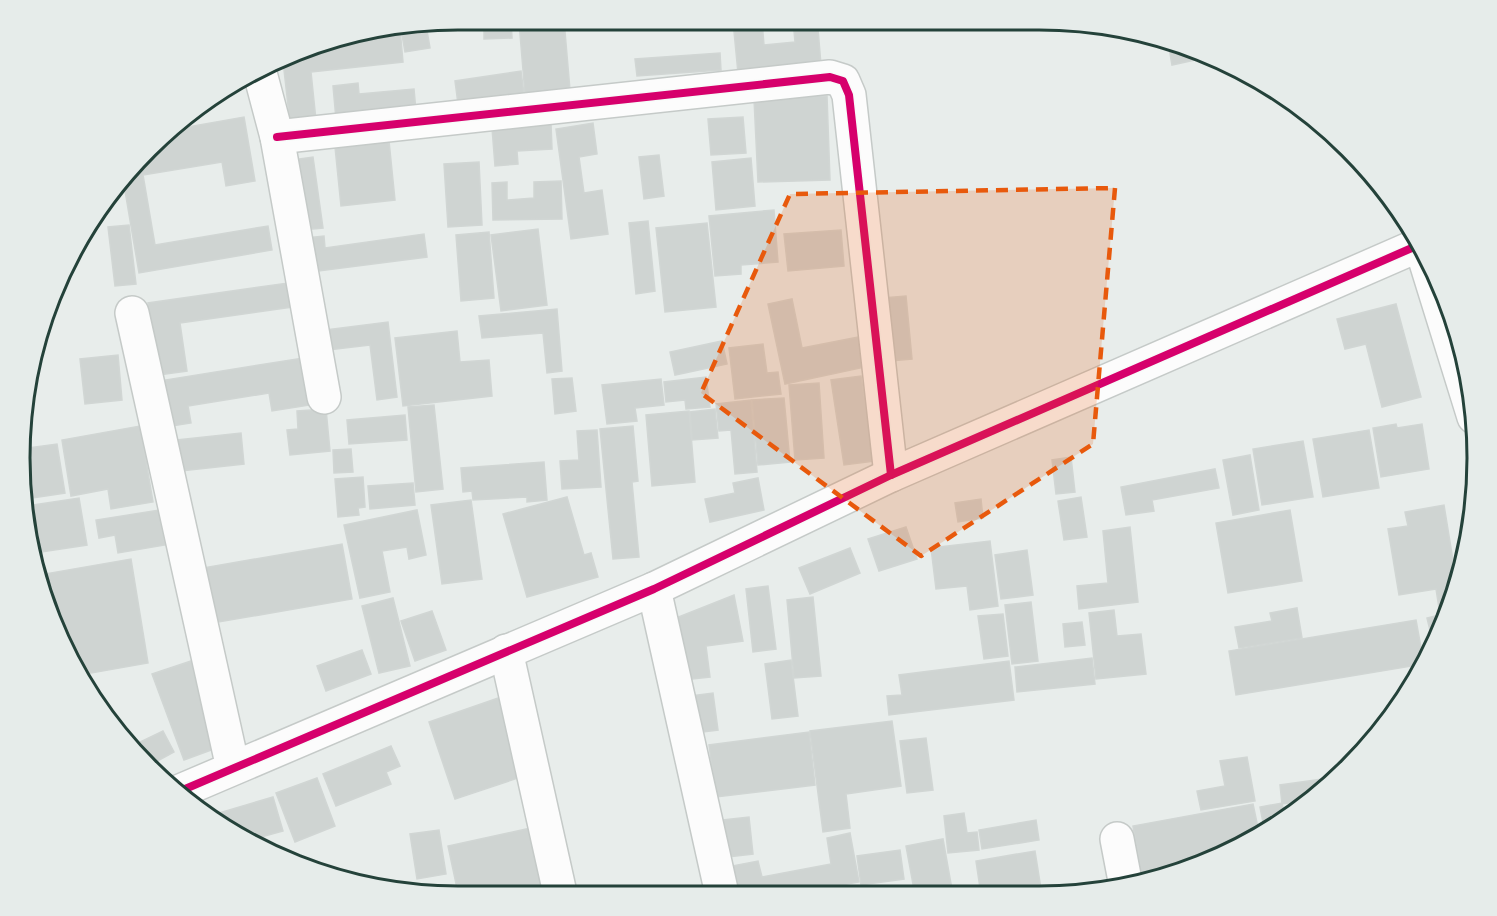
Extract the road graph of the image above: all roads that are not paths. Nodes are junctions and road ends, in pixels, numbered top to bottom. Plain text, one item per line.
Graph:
1 (261, 78) edge
2 (278, 137) junction
3 (1412, 247) edge
4 (132, 313) dead end
5 (324, 397) dead end
6 (891, 475) junction
7 (654, 589) junction
8 (506, 651) junction
9 (233, 768) junction
10 (186, 789) edge
11 (1118, 839) dead end
12 (1125, 877) edge
13 (558, 886) edge
14 (720, 886) edge

1 - 2 street
2 - 5 street
2 - 6 street
3 - 6 street
4 - 9 street
6 - 7 street
7 - 8 street
7 - 14 street
8 - 9 street
8 - 13 street
9 - 10 street
11 - 12 street

